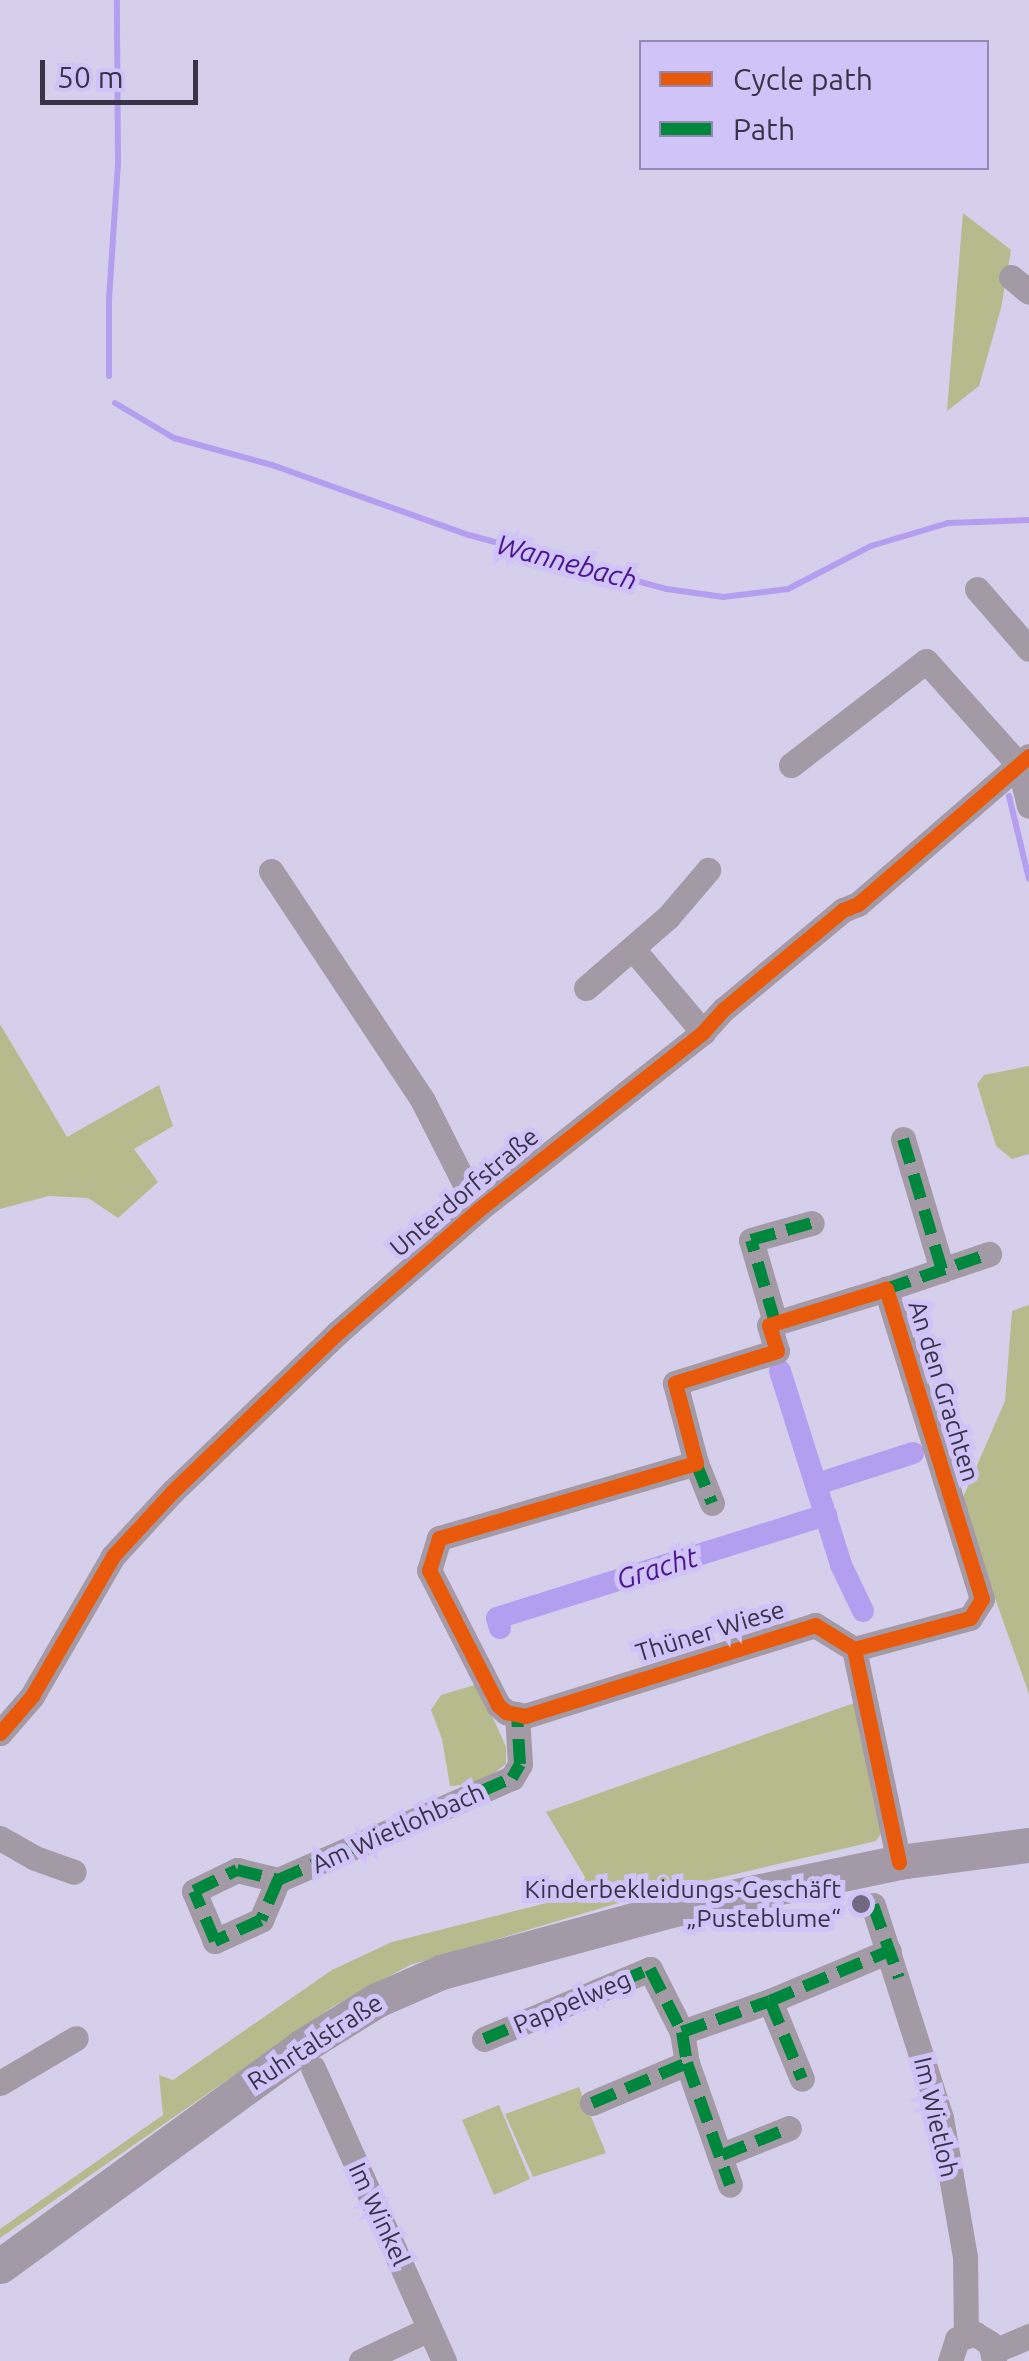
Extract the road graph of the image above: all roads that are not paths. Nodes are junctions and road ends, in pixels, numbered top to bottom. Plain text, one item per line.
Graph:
1 (977, 589) dead end
2 (1029, 649) edge
3 (1024, 760) edge
4 (791, 765) dead end
5 (1029, 806) edge
6 (708, 870) dead end
7 (271, 871) dead end
8 (633, 949) junction
9 (586, 988) dead end
10 (703, 1032) junction
11 (903, 1140) dead end
12 (478, 1210) junction
13 (812, 1223) dead end
14 (988, 1254) dead end
15 (942, 1270) junction
16 (886, 1289) junction
17 (776, 1322) junction
18 (696, 1463) junction
19 (712, 1504) dead end
20 (854, 1649) junction
21 (516, 1714) junction
22 (0, 1733) edge
23 (0, 1838) edge
24 (1029, 1845) edge
25 (899, 1862) junction
26 (74, 1872) dead end
27 (278, 1880) dead end
28 (873, 1906) dead end
29 (888, 1951) junction
30 (770, 2001) junction
31 (682, 2032) junction
32 (76, 2038) dead end
33 (484, 2039) dead end
34 (687, 2063) junction
35 (314, 2068) dead end
36 (802, 2079) dead end
37 (0, 2083) edge
38 (592, 2102) dead end
39 (789, 2128) dead end
40 (722, 2156) junction
41 (730, 2185) dead end
42 (0, 2266) edge
43 (430, 2329) junction
44 (966, 2334) junction
45 (1029, 2336) edge
46 (994, 2356) edge
47 (360, 2361) edge
48 (444, 2361) edge
49 (950, 2361) edge

1 - 2 street
3 - 4 street
3 - 5 street
3 - 10 street, Unterdorfstraße
6 - 8 street
7 - 12 street, Unterdorfstraße
8 - 9 street
8 - 10 street
10 - 12 street, Unterdorfstraße
11 - 15 street, An den Grachten
12 - 22 street, Unterdorfstraße
13 - 17 street
14 - 15 street, An den Grachten
15 - 16 street, An den Grachten
16 - 17 street, An den Grachten
16 - 20 street, An den Grachten
17 - 18 street
18 - 19 street
18 - 21 street
20 - 21 street, Thüner Wiese
20 - 25 street
21 - 27 street, Am Wietlohbach
23 - 26 street
24 - 25 main road, Ruhrtalstraße
25 - 42 main road, Ruhrtalstraße
28 - 29 street, Im Wietloh
29 - 30 street
29 - 44 street, Im Wietloh
30 - 31 street
30 - 36 street
31 - 33 street, Pappelweg
31 - 34 street, Pappelweg
32 - 37 street
34 - 38 street
34 - 40 street, Pappelweg
35 - 43 street, Im Winkel
39 - 40 street
40 - 41 street, Pappelweg
43 - 47 street
43 - 48 street, Im Winkel
44 - 46 street
44 - 49 street
45 - 46 street

